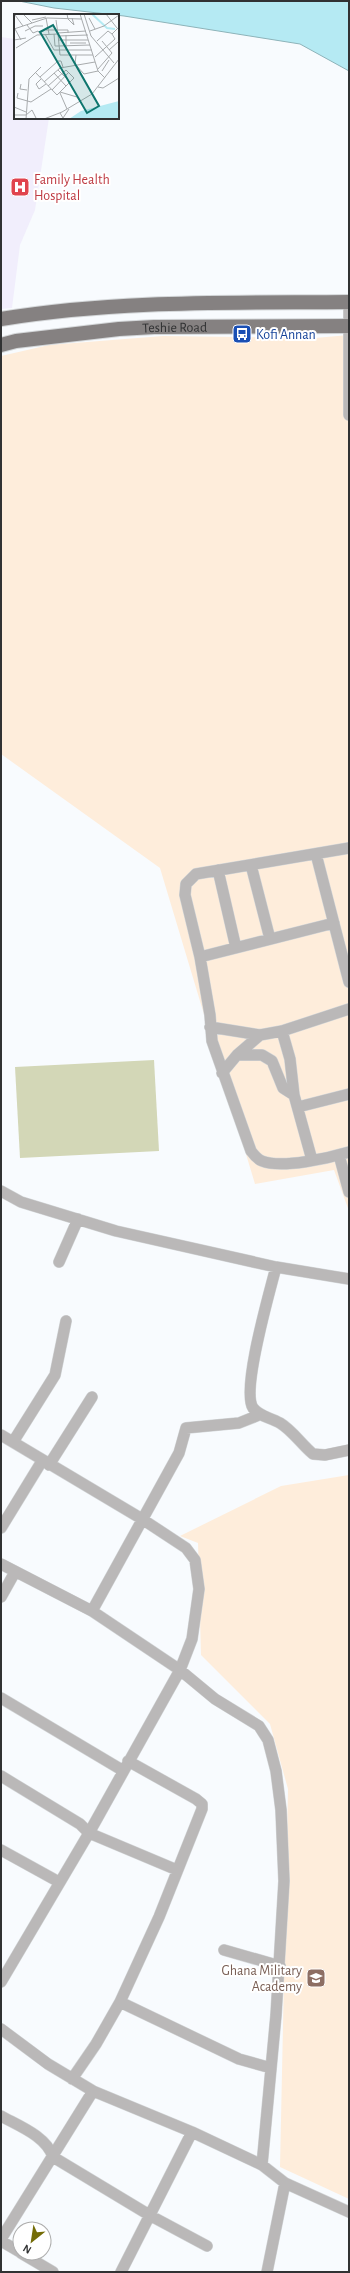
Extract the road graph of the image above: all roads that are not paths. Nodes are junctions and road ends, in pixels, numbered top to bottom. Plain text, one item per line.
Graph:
1 (349, 302) edge
2 (1, 319) edge
3 (348, 326) edge
4 (1, 345) edge
5 (349, 415) edge
6 (349, 848) edge
7 (316, 854) junction
8 (251, 865) junction
9 (218, 870) junction
10 (334, 923) junction
11 (270, 939) junction
12 (236, 948) junction
13 (200, 957) junction
14 (349, 982) edge
15 (349, 1009) edge
16 (210, 1027) junction
17 (282, 1031) junction
18 (260, 1035) junction
19 (237, 1055) junction
20 (222, 1073) junction
21 (349, 1094) edge
22 (294, 1095) junction
23 (298, 1107) junction
24 (344, 1153) edge
25 (312, 1160) junction
26 (1, 1191) edge
27 (349, 1192) edge
28 (78, 1219) junction
29 (58, 1262) dead end
30 (276, 1267) junction
31 (349, 1279) edge
32 (66, 1321) dead end
33 (92, 1398) dead end
34 (259, 1414) junction
35 (1, 1435) edge
36 (13, 1442) junction
37 (349, 1450) edge
38 (46, 1463) junction
39 (142, 1519) junction
40 (1, 1528) edge
41 (1, 1564) edge
42 (15, 1572) junction
43 (1, 1597) edge
44 (92, 1610) junction
45 (180, 1670) junction
46 (1, 1698) edge
47 (125, 1766) junction
48 (1, 1776) edge
49 (89, 1833) junction
50 (1, 1850) edge
51 (177, 1870) junction
52 (59, 1882) junction
53 (224, 1950) dead end
54 (280, 1966) junction
55 (1, 1982) edge
56 (120, 2002) junction
57 (1, 2029) edge
58 (271, 2068) junction
59 (72, 2079) junction
60 (93, 2091) junction
61 (1, 2116) edge
62 (192, 2132) junction
63 (52, 2157) junction
64 (262, 2165) junction
65 (285, 2183) junction
66 (349, 2212) edge
67 (151, 2216) junction
68 (1, 2240) edge
69 (207, 2246) dead end
70 (12, 2247) edge
71 (34, 2261) edge
72 (53, 2272) edge
73 (121, 2272) edge
74 (267, 2272) edge

1 - 2 main road, Teshie Road
1 - 3 street
3 - 4 main road, Teshie Road
3 - 5 street
6 - 7 street
7 - 8 street
7 - 10 street
8 - 9 street
8 - 11 street
9 - 12 street
9 - 13 street
10 - 11 street
10 - 14 street
11 - 12 street
12 - 13 street
13 - 16 street
15 - 17 street
16 - 18 street
16 - 20 street
17 - 18 street
17 - 22 street
18 - 19 street
19 - 20 street
19 - 22 street
20 - 25 street
21 - 23 street
22 - 23 street
23 - 25 street
24 - 25 street
24 - 27 street
26 - 28 street
28 - 29 street
28 - 30 street
30 - 31 street
30 - 34 street
32 - 36 street
33 - 38 street
34 - 37 street
34 - 39 street
35 - 36 street
36 - 38 street
38 - 39 street
38 - 40 street
39 - 44 street
39 - 45 street
41 - 42 street
42 - 43 street
42 - 44 street
44 - 45 street
45 - 47 street
45 - 54 street
46 - 47 street
47 - 49 street
47 - 51 street
48 - 49 street
49 - 51 street
49 - 52 street
50 - 52 street
51 - 56 street
52 - 55 street
53 - 54 street
54 - 58 street
56 - 58 street
56 - 59 street
57 - 59 street
58 - 64 street
59 - 60 street
60 - 62 street
60 - 63 street
61 - 63 street
62 - 64 street
62 - 67 street
63 - 67 street
63 - 68 street
64 - 65 street
65 - 66 street
65 - 74 street
67 - 69 street
67 - 73 street
68 - 70 street
71 - 72 street

